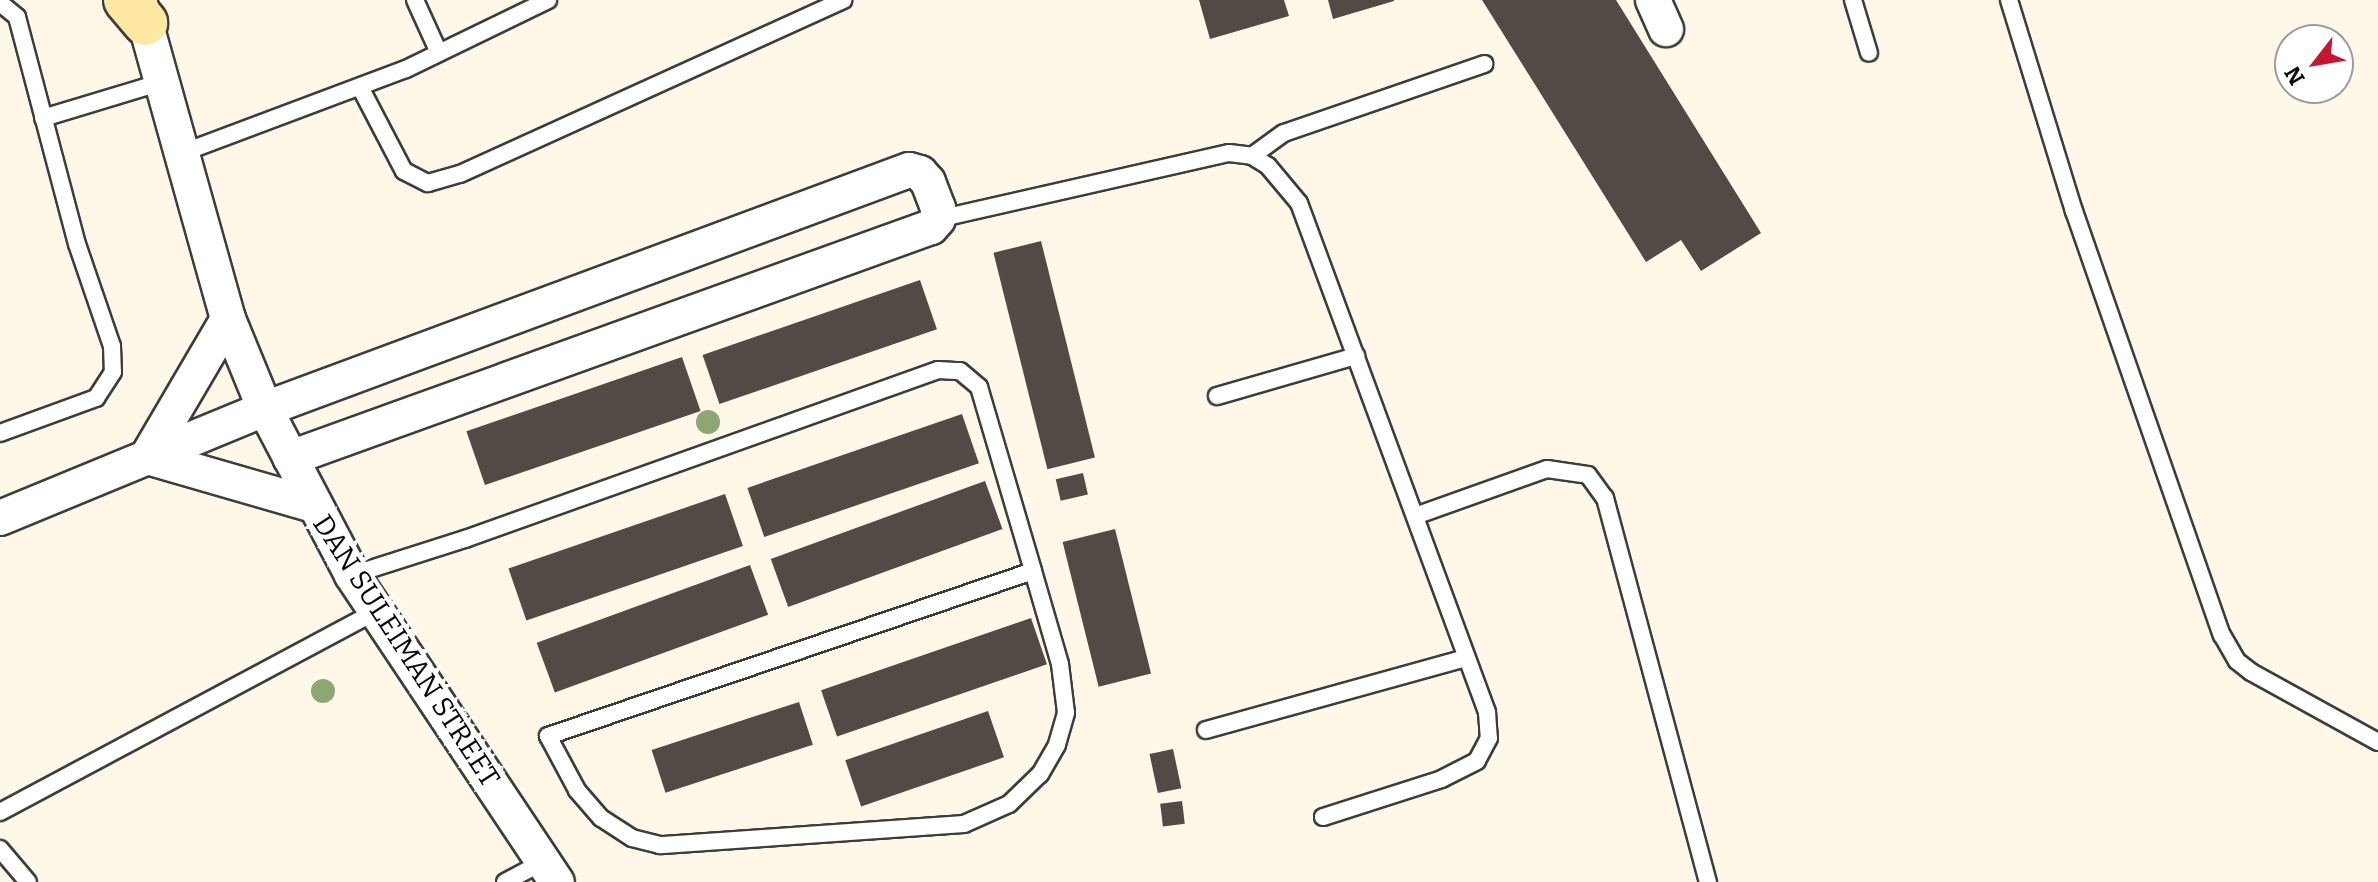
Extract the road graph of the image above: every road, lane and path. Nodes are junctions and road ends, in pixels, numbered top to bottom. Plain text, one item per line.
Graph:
1 (415, 0) edge
2 (548, 0) edge
3 (843, 0) edge
4 (1853, 0) edge
5 (2009, 0) edge
6 (0, 3) edge
7 (140, 6) edge
8 (439, 53) junction
9 (1869, 53) dead end
10 (1484, 64) dead end
11 (162, 82) junction
12 (360, 87) junction
13 (43, 118) junction
14 (182, 153) junction
15 (1252, 156) junction
16 (938, 219) junction
17 (228, 319) junction
18 (1356, 356) junction
19 (1217, 396) dead end
20 (265, 409) junction
21 (0, 433) edge
22 (147, 457) junction
23 (290, 458) junction
24 (313, 505) junction
25 (1415, 516) junction
26 (0, 518) edge
27 (1033, 571) junction
28 (352, 575) junction
29 (376, 611) junction
30 (1466, 658) junction
31 (1206, 730) dead end
32 (2378, 742) edge
33 (0, 812) edge
34 (1323, 817) dead end
35 (0, 849) edge
36 (550, 872) edge
37 (28, 882) edge
38 (505, 882) edge
39 (1708, 882) edge

1 - 8 lane
2 - 8 lane
3 - 12 lane
4 - 9 lane
5 - 32 lane
6 - 13 lane
7 - 11 street, DAN SULEIMAN STREET
8 - 12 lane
10 - 15 lane
11 - 13 lane
11 - 14 street, DAN SULEIMAN STREET
12 - 14 lane
13 - 21 lane
14 - 17 street, DAN SULEIMAN STREET
15 - 16 lane
15 - 18 lane
16 - 20 street
16 - 23 street
17 - 20 street, DAN SULEIMAN STREET
17 - 22 street
18 - 19 lane
18 - 25 lane
20 - 22 street
20 - 23 street, DAN SULEIMAN STREET
22 - 24 street
22 - 26 street
23 - 24 street, DAN SULEIMAN STREET
24 - 28 street, DAN SULEIMAN STREET
25 - 30 lane
25 - 39 lane
27 - 27 lane
27 - 28 lane
28 - 29 street, DAN SULEIMAN STREET
29 - 33 lane
29 - 36 street, DAN SULEIMAN STREET
30 - 31 lane
30 - 34 lane
35 - 37 lane
36 - 38 lane

